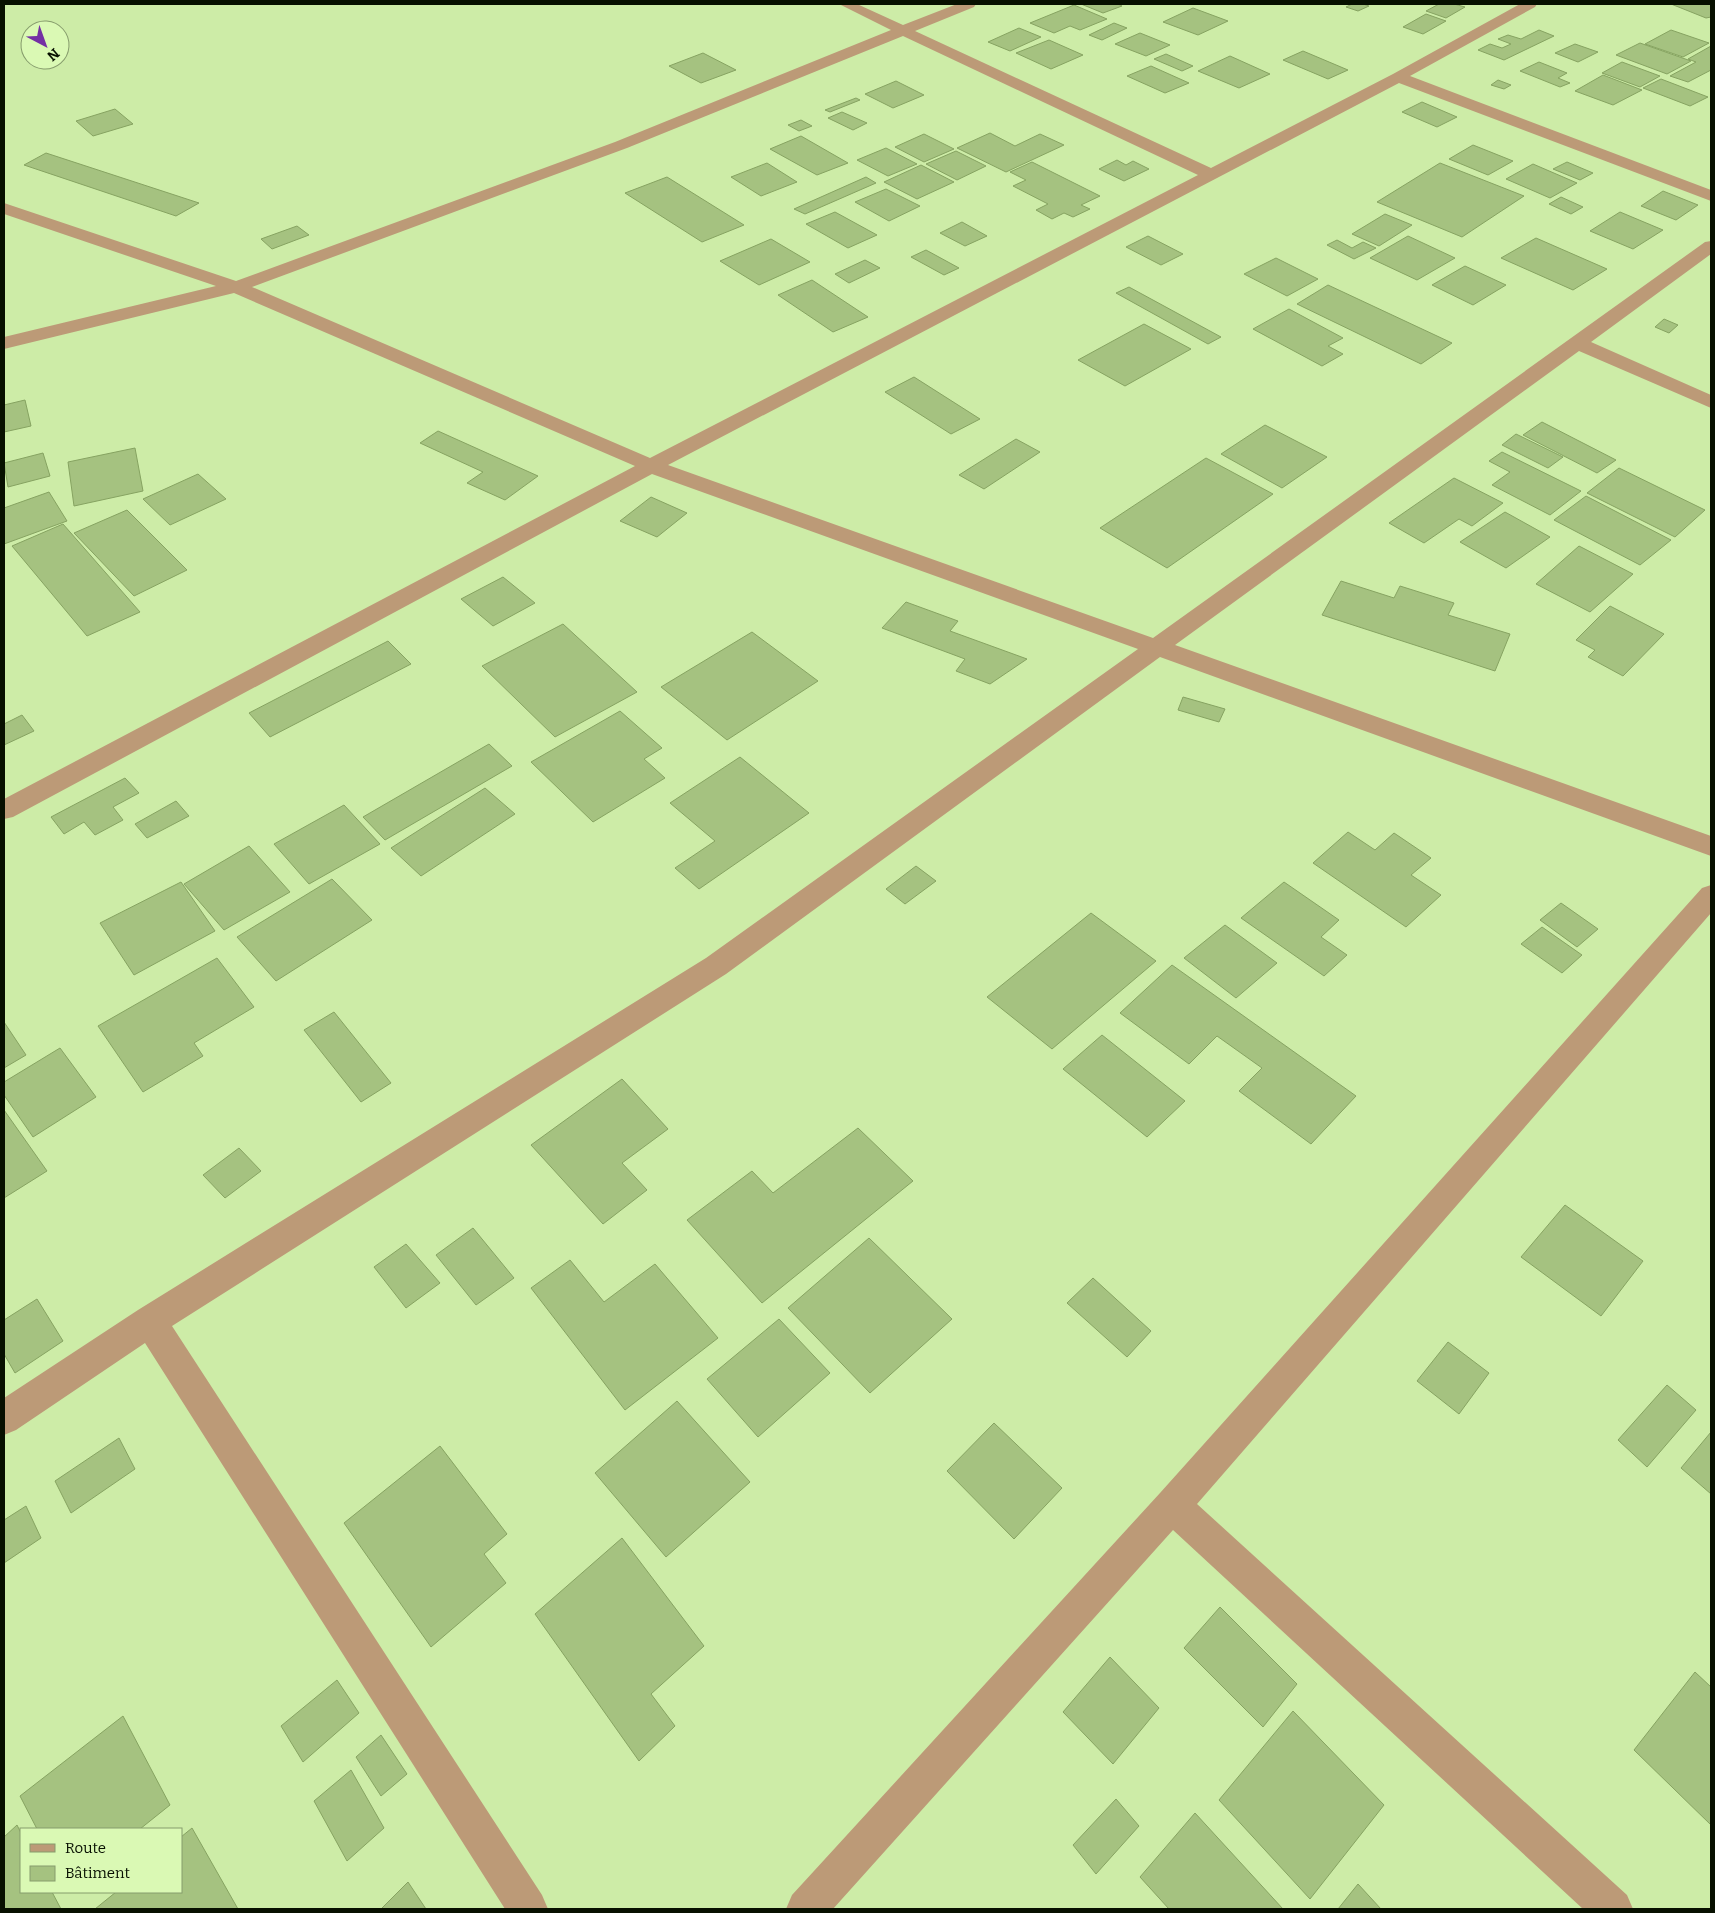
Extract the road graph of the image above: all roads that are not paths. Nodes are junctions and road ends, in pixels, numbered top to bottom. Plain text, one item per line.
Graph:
1 (846, 4) edge
2 (969, 4) edge
3 (1530, 4) edge
4 (904, 30) junction
5 (1398, 77) junction
6 (1212, 175) junction
7 (1711, 196) edge
8 (4, 208) edge
9 (1711, 246) edge
10 (236, 287) junction
11 (4, 343) edge
12 (1578, 343) junction
13 (1711, 402) edge
14 (651, 466) junction
15 (1157, 648) junction
16 (4, 810) edge
17 (1711, 846) edge
18 (1711, 895) edge
19 (150, 1321) junction
20 (4, 1418) edge
21 (1172, 1505) junction
22 (528, 1909) edge
23 (806, 1909) edge
24 (1612, 1909) edge

1 - 4 street
2 - 4 street
3 - 5 street
4 - 6 street
4 - 10 street
5 - 6 street
5 - 7 street
6 - 14 street
8 - 10 street
9 - 12 street
10 - 11 street
10 - 14 street
12 - 13 street
12 - 15 street
14 - 15 street
14 - 16 street
15 - 17 street
15 - 19 street
18 - 21 street
19 - 20 street
19 - 22 street
21 - 23 street
21 - 24 street

